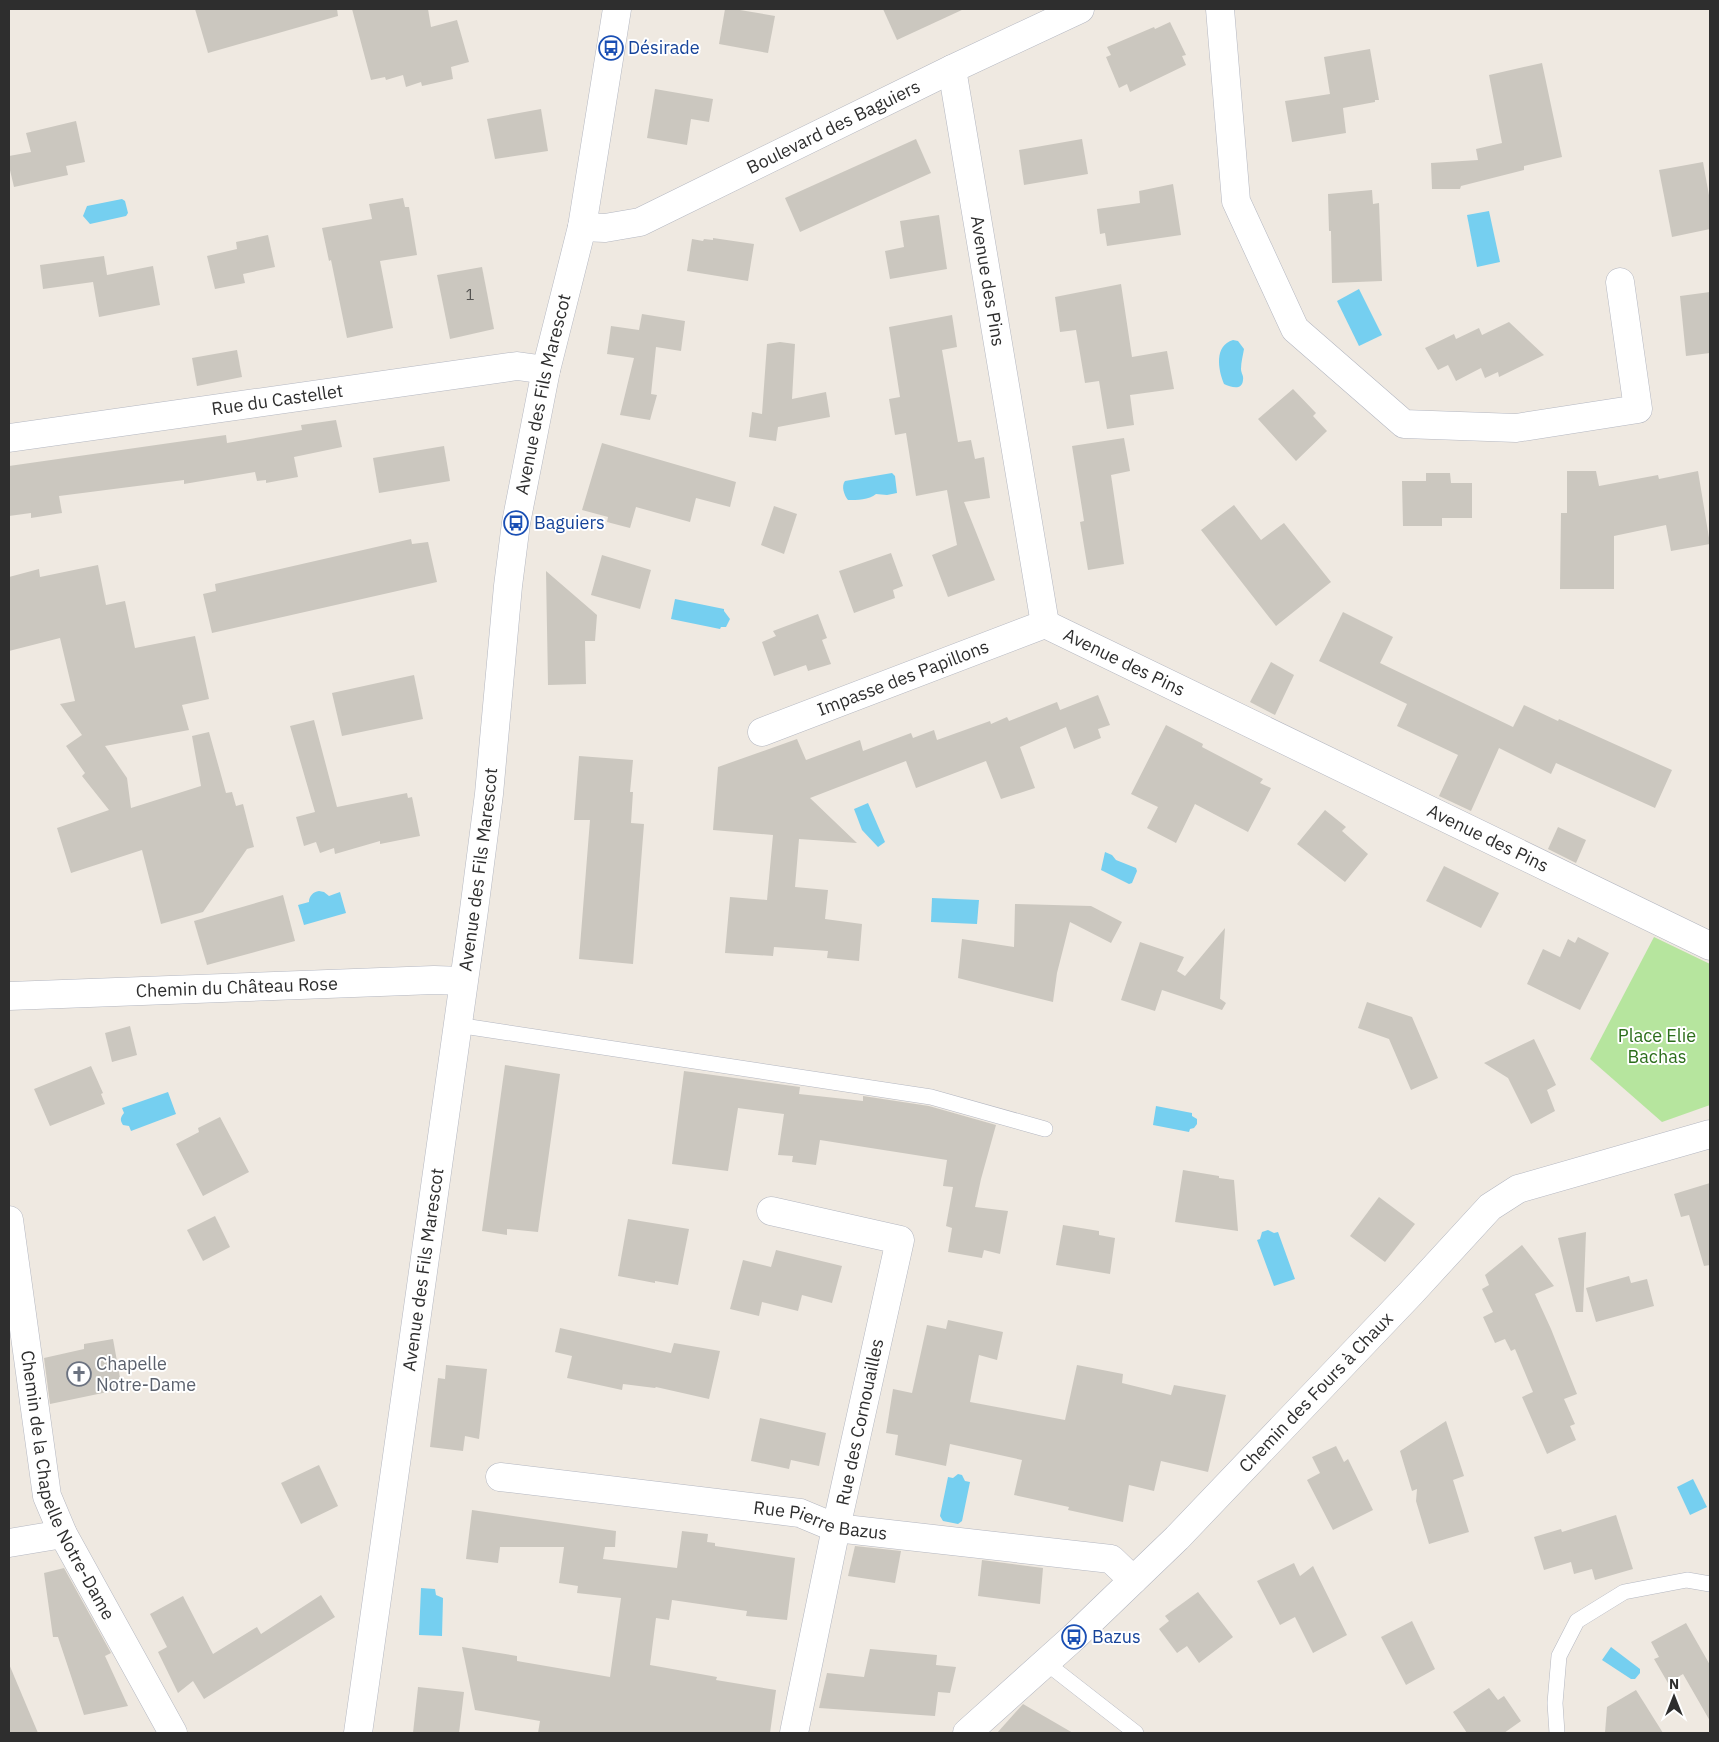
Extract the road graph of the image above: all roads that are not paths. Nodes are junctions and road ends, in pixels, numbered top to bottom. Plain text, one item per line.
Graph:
1 (617, 9) edge
2 (1080, 9) edge
3 (1220, 9) edge
4 (952, 69) junction
5 (582, 228) junction
6 (1620, 282) dead end
7 (546, 370) junction
8 (9, 438) edge
9 (1045, 624) junction
10 (762, 732) dead end
11 (1710, 946) edge
12 (463, 981) junction
13 (9, 996) edge
14 (457, 1025) junction
15 (1045, 1129) dead end
16 (1710, 1134) edge
17 (771, 1211) dead end
18 (9, 1220) edge
19 (500, 1477) dead end
20 (836, 1528) junction
21 (63, 1534) junction
22 (9, 1543) edge
23 (1133, 1580) junction
24 (1710, 1584) edge
25 (1045, 1662) junction
26 (173, 1733) edge
27 (358, 1733) edge
28 (794, 1733) edge
29 (967, 1733) edge
30 (1136, 1733) edge
31 (1557, 1733) edge

1 - 5 street, Avenue des Fils Marescot
2 - 4 street, Boulevard des Baguiers
3 - 6 street
4 - 5 street, Boulevard des Baguiers
4 - 9 street, Avenue des Pins
5 - 7 street, Avenue des Fils Marescot
7 - 8 street, Rue du Castellet
7 - 12 street, Avenue des Fils Marescot
9 - 10 street, Impasse des Papillons
9 - 11 street, Avenue des Pins
12 - 13 street, Chemin du Château Rose
12 - 14 street, Avenue des Fils Marescot
14 - 15 lane
14 - 27 street, Avenue des Fils Marescot
16 - 23 street, Chemin des Fours à Chaux
17 - 20 street, Rue des Cornouailles
18 - 21 street, Chemin de la Chapelle Notre-Dame
19 - 20 street, Rue Pierre Bazus
20 - 23 street, Rue Pierre Bazus
20 - 28 street, Rue des Cornouailles
21 - 22 street
21 - 26 street, Chemin de la Chapelle Notre-Dame
23 - 25 street, Chemin des Fours à Chaux
24 - 31 lane
25 - 29 street, Chemin des Fours à Chaux
25 - 30 lane

